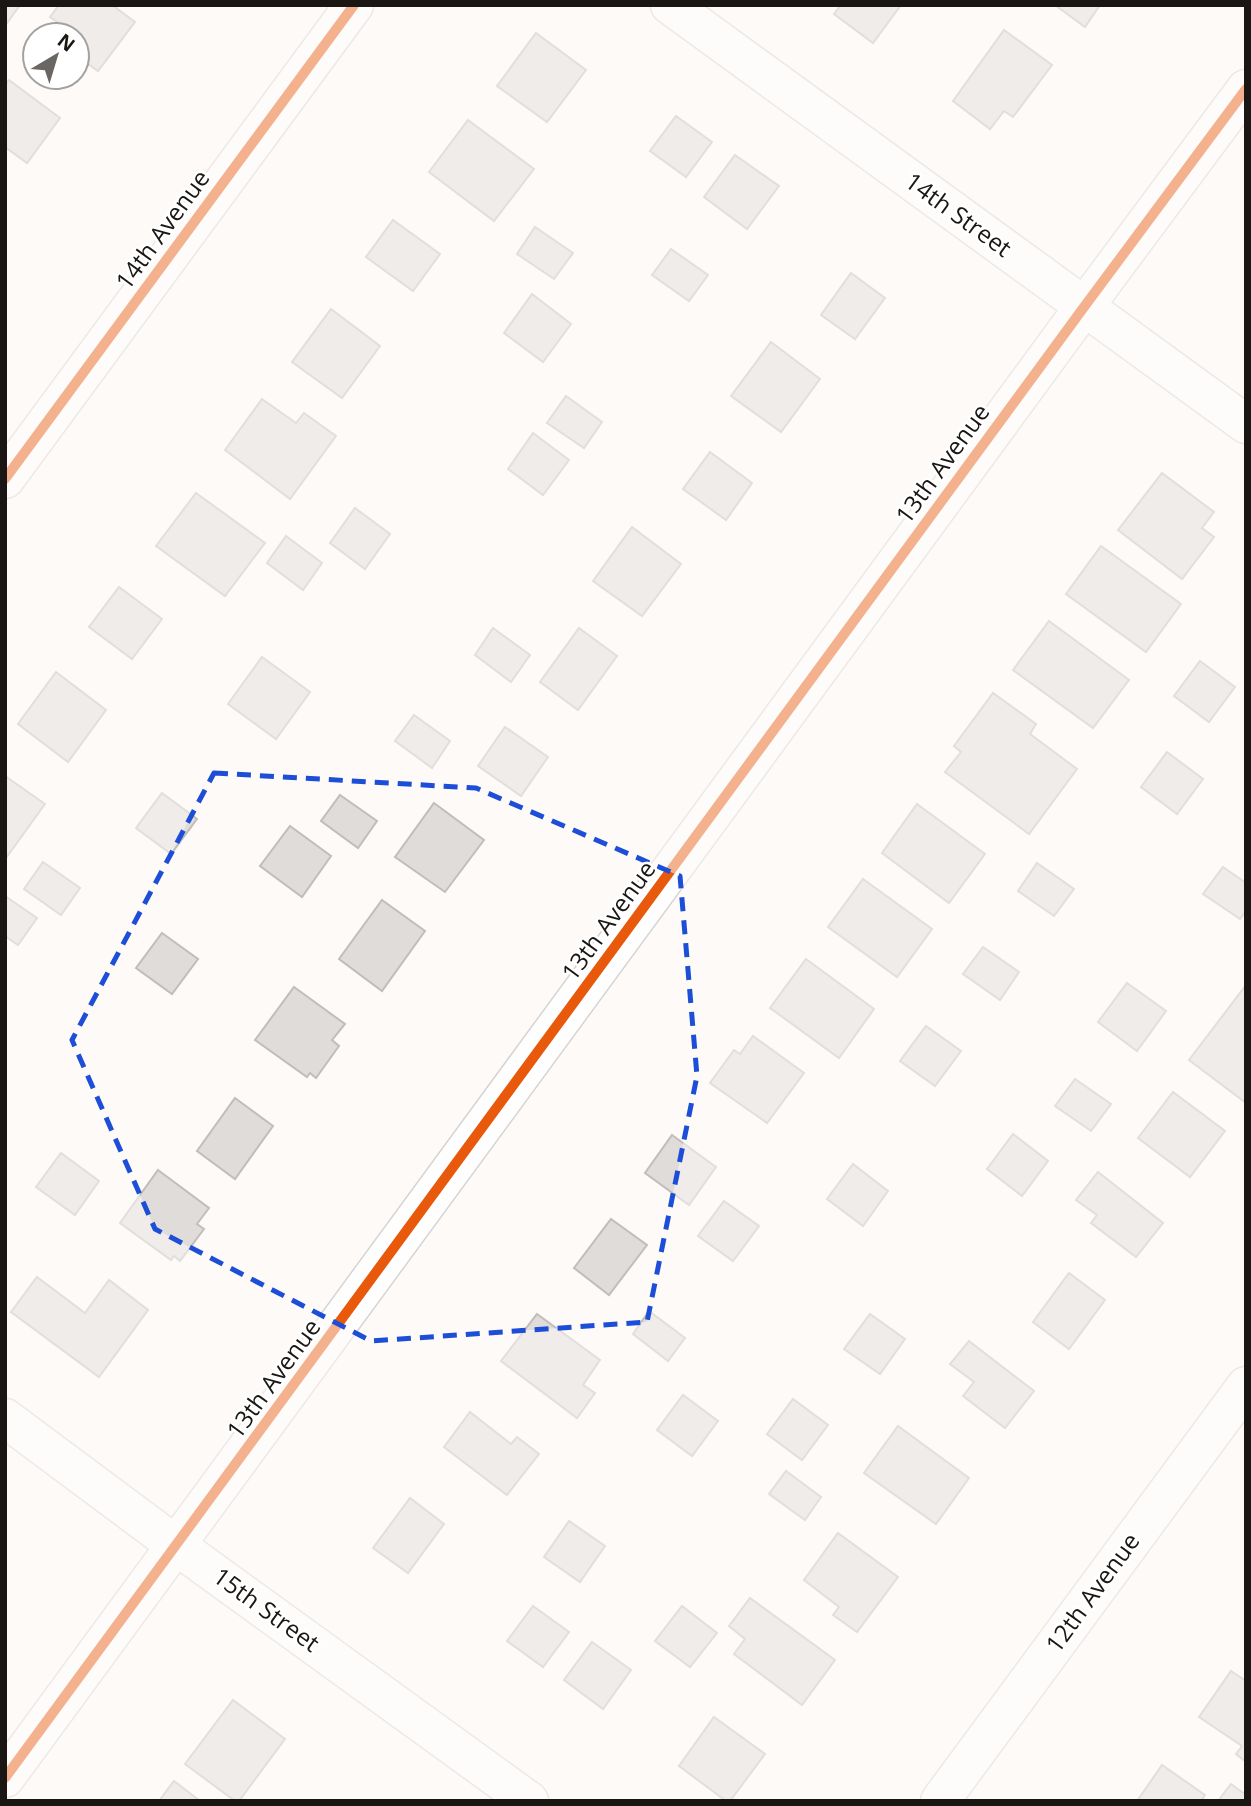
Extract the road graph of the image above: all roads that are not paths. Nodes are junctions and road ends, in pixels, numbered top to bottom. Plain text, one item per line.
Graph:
1 (354, 5) edge
2 (670, 5) edge
3 (1246, 89) edge
4 (1084, 307) junction
5 (1246, 424) edge
6 (5, 479) edge
7 (1246, 1386) edge
8 (5, 1418) edge
9 (177, 1546) junction
10 (5, 1778) edge
11 (529, 1801) edge
12 (940, 1801) edge

1 - 6 street, 14th Avenue
2 - 4 street, 14th Street
3 - 4 street, 13th Avenue
4 - 5 street, 14th Street
4 - 9 street, 13th Avenue
7 - 12 street, 12th Avenue
8 - 9 street, 15th Street
9 - 10 street, 13th Avenue
9 - 11 street, 15th Street

